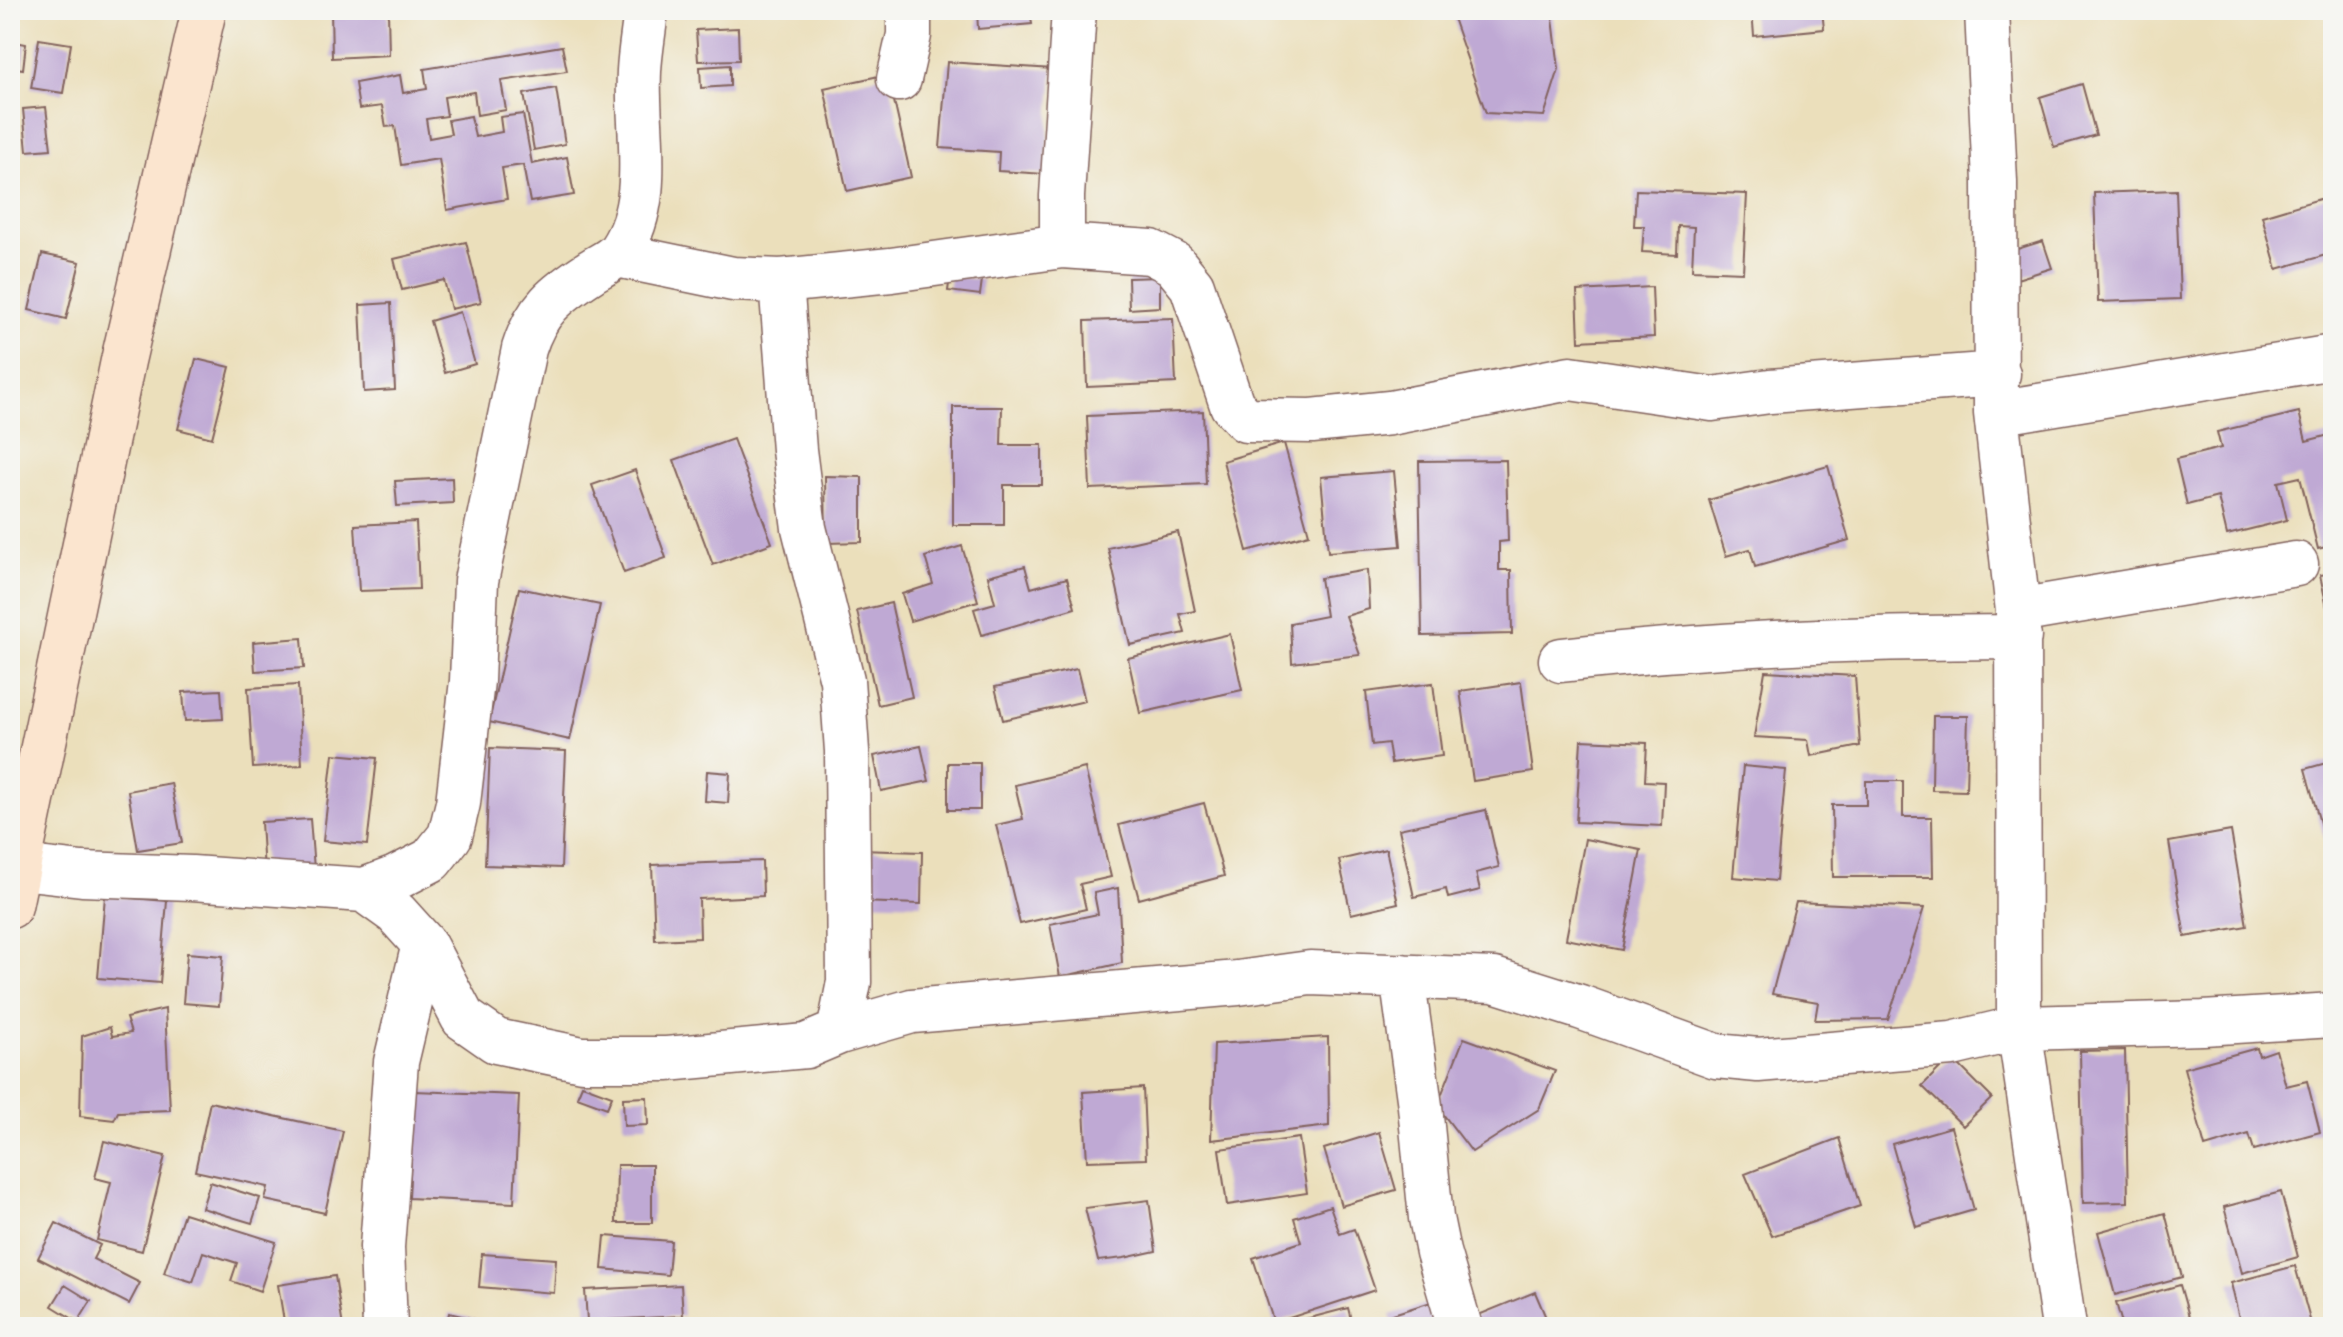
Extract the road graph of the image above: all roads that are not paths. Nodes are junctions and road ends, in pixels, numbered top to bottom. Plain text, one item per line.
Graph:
1 (204, 10) edge
2 (646, 10) edge
3 (909, 10) edge
4 (1074, 10) edge
5 (1987, 10) edge
6 (899, 79) dead end
7 (1062, 246) junction
8 (617, 255) junction
9 (781, 281) junction
10 (2333, 357) edge
11 (1997, 394) junction
12 (2296, 564) dead end
13 (2019, 624) junction
14 (1561, 660) dead end
15 (15, 887) edge
16 (364, 890) junction
17 (424, 944) junction
18 (1402, 976) junction
19 (2333, 1015) edge
20 (2019, 1028) junction
21 (839, 1032) junction
22 (385, 1327) edge
23 (1460, 1327) edge
24 (2064, 1327) edge

1 - 15 main road
2 - 8 street
3 - 6 street
4 - 7 street
5 - 11 street
7 - 9 street
7 - 11 street
8 - 9 street
8 - 16 street
9 - 21 street
10 - 11 street
11 - 13 street
12 - 13 street
13 - 14 street
13 - 20 street
15 - 16 street
16 - 17 street
17 - 21 street
17 - 22 street
18 - 20 street
18 - 21 street
18 - 23 street
19 - 20 street
20 - 24 street

